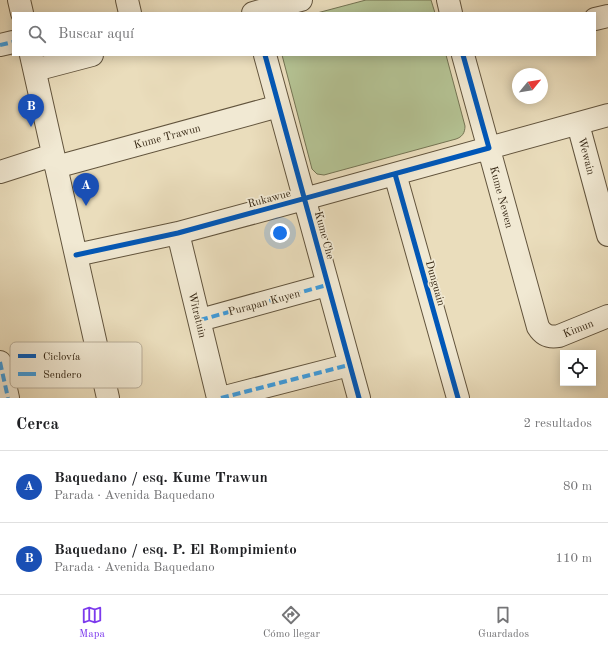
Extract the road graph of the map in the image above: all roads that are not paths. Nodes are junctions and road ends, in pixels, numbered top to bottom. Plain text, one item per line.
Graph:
1 (19, 0) edge
2 (127, 0) edge
3 (250, 0) edge
4 (301, 0) edge
5 (448, 0) edge
6 (22, 12) edge
7 (130, 12) edge
8 (253, 12) edge
9 (257, 12) edge
10 (451, 12) edge
11 (608, 16) edge
12 (596, 19) edge
13 (12, 42) edge
14 (0, 45) edge
15 (84, 56) edge
16 (265, 56) edge
17 (463, 56) edge
18 (33, 62) edge
19 (279, 106) junction
20 (608, 115) edge
21 (578, 124) junction
22 (489, 148) junction
23 (54, 161) junction
24 (0, 172) edge
25 (395, 174) junction
26 (304, 199) junction
27 (178, 232) junction
28 (608, 236) edge
29 (76, 255) junction
30 (327, 285) junction
31 (608, 316) edge
32 (200, 320) junction
33 (546, 336) joint
34 (95, 342) edge
35 (0, 362) edge
36 (349, 365) junction
37 (106, 388) edge
38 (8, 398) edge
39 (108, 398) edge
40 (220, 398) edge
41 (358, 398) edge
42 (458, 398) edge

1 - 6 street
2 - 7 street
3 - 8 street
4 - 9 street
5 - 10 street
11 - 12 street
13 - 14 street
15 - 18 street
16 - 19 street, Kume Che
17 - 22 street, Kume Newen
18 - 23 street
19 - 23 street, Kume Trawun
19 - 26 street, Kume Che
20 - 21 street, Rukawue
21 - 22 street, Rukawue
21 - 28 street, Wewain
22 - 25 street, Rukawue
22 - 33 street, Kume Newen
23 - 24 street, Kume Trawun
23 - 29 street
25 - 26 street, Rukawue
25 - 42 street, Dunguain
26 - 27 street, Rukawue
26 - 30 street, Kume Che
27 - 29 street, Rukawue
27 - 32 street, Witratuin
29 - 34 street
30 - 32 street, Purapan Kuyen
30 - 36 street, Kume Che
31 - 33 street, Kimun
32 - 40 street, Witratuin
35 - 38 street
36 - 40 street
36 - 41 street, Kume Che
37 - 39 street

